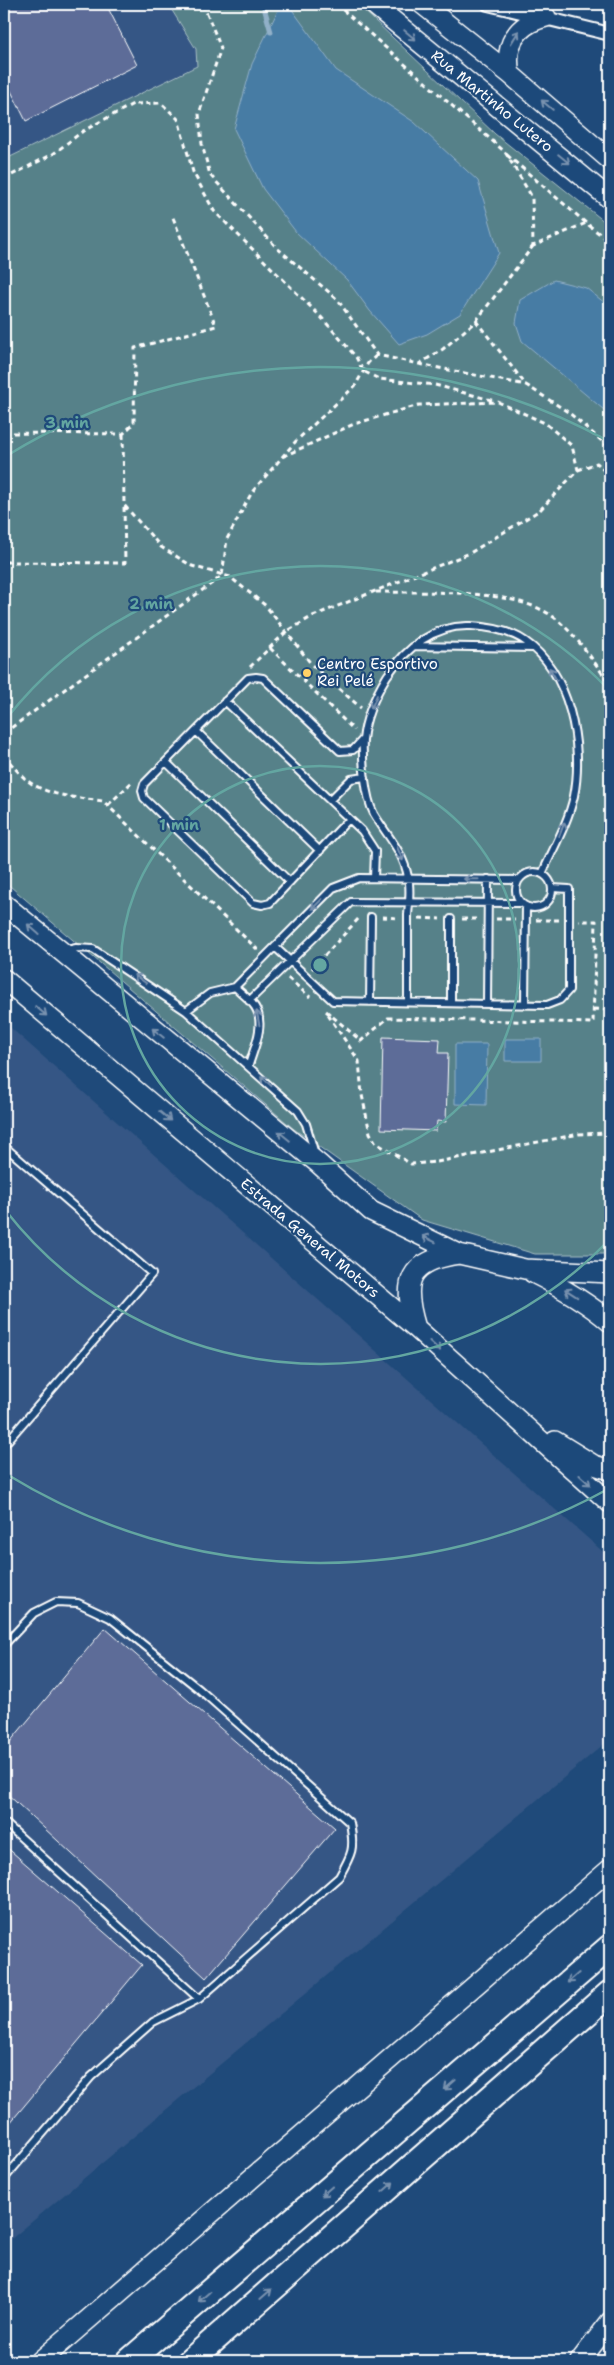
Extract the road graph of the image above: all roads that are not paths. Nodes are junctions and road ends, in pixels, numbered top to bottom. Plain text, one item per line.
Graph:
1 (373, 4) edge
2 (422, 4) edge
3 (488, 4) edge
4 (546, 17) junction
5 (610, 34) edge
6 (510, 74) junction
7 (610, 160) edge
8 (610, 199) edge
9 (414, 646) junction
10 (532, 648) junction
11 (225, 701) junction
12 (196, 731) junction
13 (364, 739) junction
14 (166, 762) junction
15 (365, 777) junction
16 (330, 800) junction
17 (350, 819) junction
18 (320, 851) junction
19 (542, 874) junction
20 (374, 878) junction
21 (409, 878) junction
22 (488, 879) junction
23 (519, 880) junction
24 (290, 882) junction
25 (552, 888) junction
26 (409, 902) junction
27 (488, 902) junction
28 (4, 904) edge
29 (524, 904) junction
30 (371, 917) dead end
31 (451, 919) dead end
32 (275, 947) junction
33 (59, 952) junction
34 (290, 961) junction
35 (4, 979) edge
36 (234, 987) junction
37 (249, 1001) junction
38 (370, 1002) junction
39 (408, 1002) junction
40 (451, 1003) junction
41 (487, 1004) junction
42 (525, 1004) junction
43 (186, 1011) junction
44 (249, 1065) junction
45 (4, 1146) edge
46 (318, 1164) junction
47 (459, 1254) junction
48 (525, 1269) junction
49 (610, 1273) edge
50 (610, 1322) edge
51 (416, 1328) junction
52 (496, 1401) junction
53 (4, 1445) edge
54 (610, 1470) edge
55 (610, 1503) edge
56 (4, 1646) edge
57 (4, 1822) edge
58 (610, 1869) edge
59 (610, 1946) edge
60 (610, 1993) edge
61 (199, 1999) junction
62 (610, 2009) edge
63 (518, 2074) junction
64 (4, 2179) edge
65 (610, 2322) edge
66 (40, 2361) edge
67 (129, 2361) edge
68 (190, 2361) edge
69 (580, 2361) edge

1 -> 8 main road, Rua Martinho Lutero
2 - 6 main road, Rua Martinho Lutero
3 - 4 street
4 - 5 street
6 -> 4 main road
7 -> 6 main road, Rua Martinho Lutero
9 - 10 lane
9 - 10 lane
9 -> 13 lane
19 -> 10 lane
11 - 12 lane
11 - 13 lane
11 - 16 lane
12 - 14 lane
12 - 18 lane
13 - 15 lane
14 - 24 lane
14 - 24 lane
15 - 16 lane
15 -> 21 lane
16 - 17 lane
17 - 18 lane
17 - 20 lane
18 - 24 lane
19 - 23 lane
19 - 25 lane
20 - 21 lane
20 -> 32 lane
22 -> 21 lane
21 - 26 lane
22 - 23 lane
22 - 27 lane
23 - 29 lane
25 - 29 lane
25 - 42 lane
26 - 27 lane
26 - 34 lane
26 - 39 lane
27 - 29 lane
27 - 41 lane
33 -> 28 main road
29 - 42 lane
30 - 38 lane
31 - 40 lane
32 - 34 lane
32 - 36 lane
43 -> 33 lane
46 -> 33 main road
34 - 37 lane
34 - 38 lane
35 -> 51 main road, Estrada General Motors
36 - 37 lane
36 - 43 lane
44 -> 37 lane
38 - 39 lane
39 - 40 lane
40 - 41 lane
41 - 42 lane
43 - 44 lane
46 -> 44 lane
45 - 53 lane
47 -> 46 main road
47 - 48 main road
47 - 51 main road
48 - 49 main road
50 -> 48 main road
51 -> 52 main road, Estrada General Motors
52 - 54 main road
52 -> 55 main road, Estrada General Motors
56 - 61 lane
57 - 61 lane
58 - 66 main road
59 -> 67 highway
60 - 63 highway
61 - 64 lane
62 - 63 highway
68 -> 63 highway
65 - 69 main road

